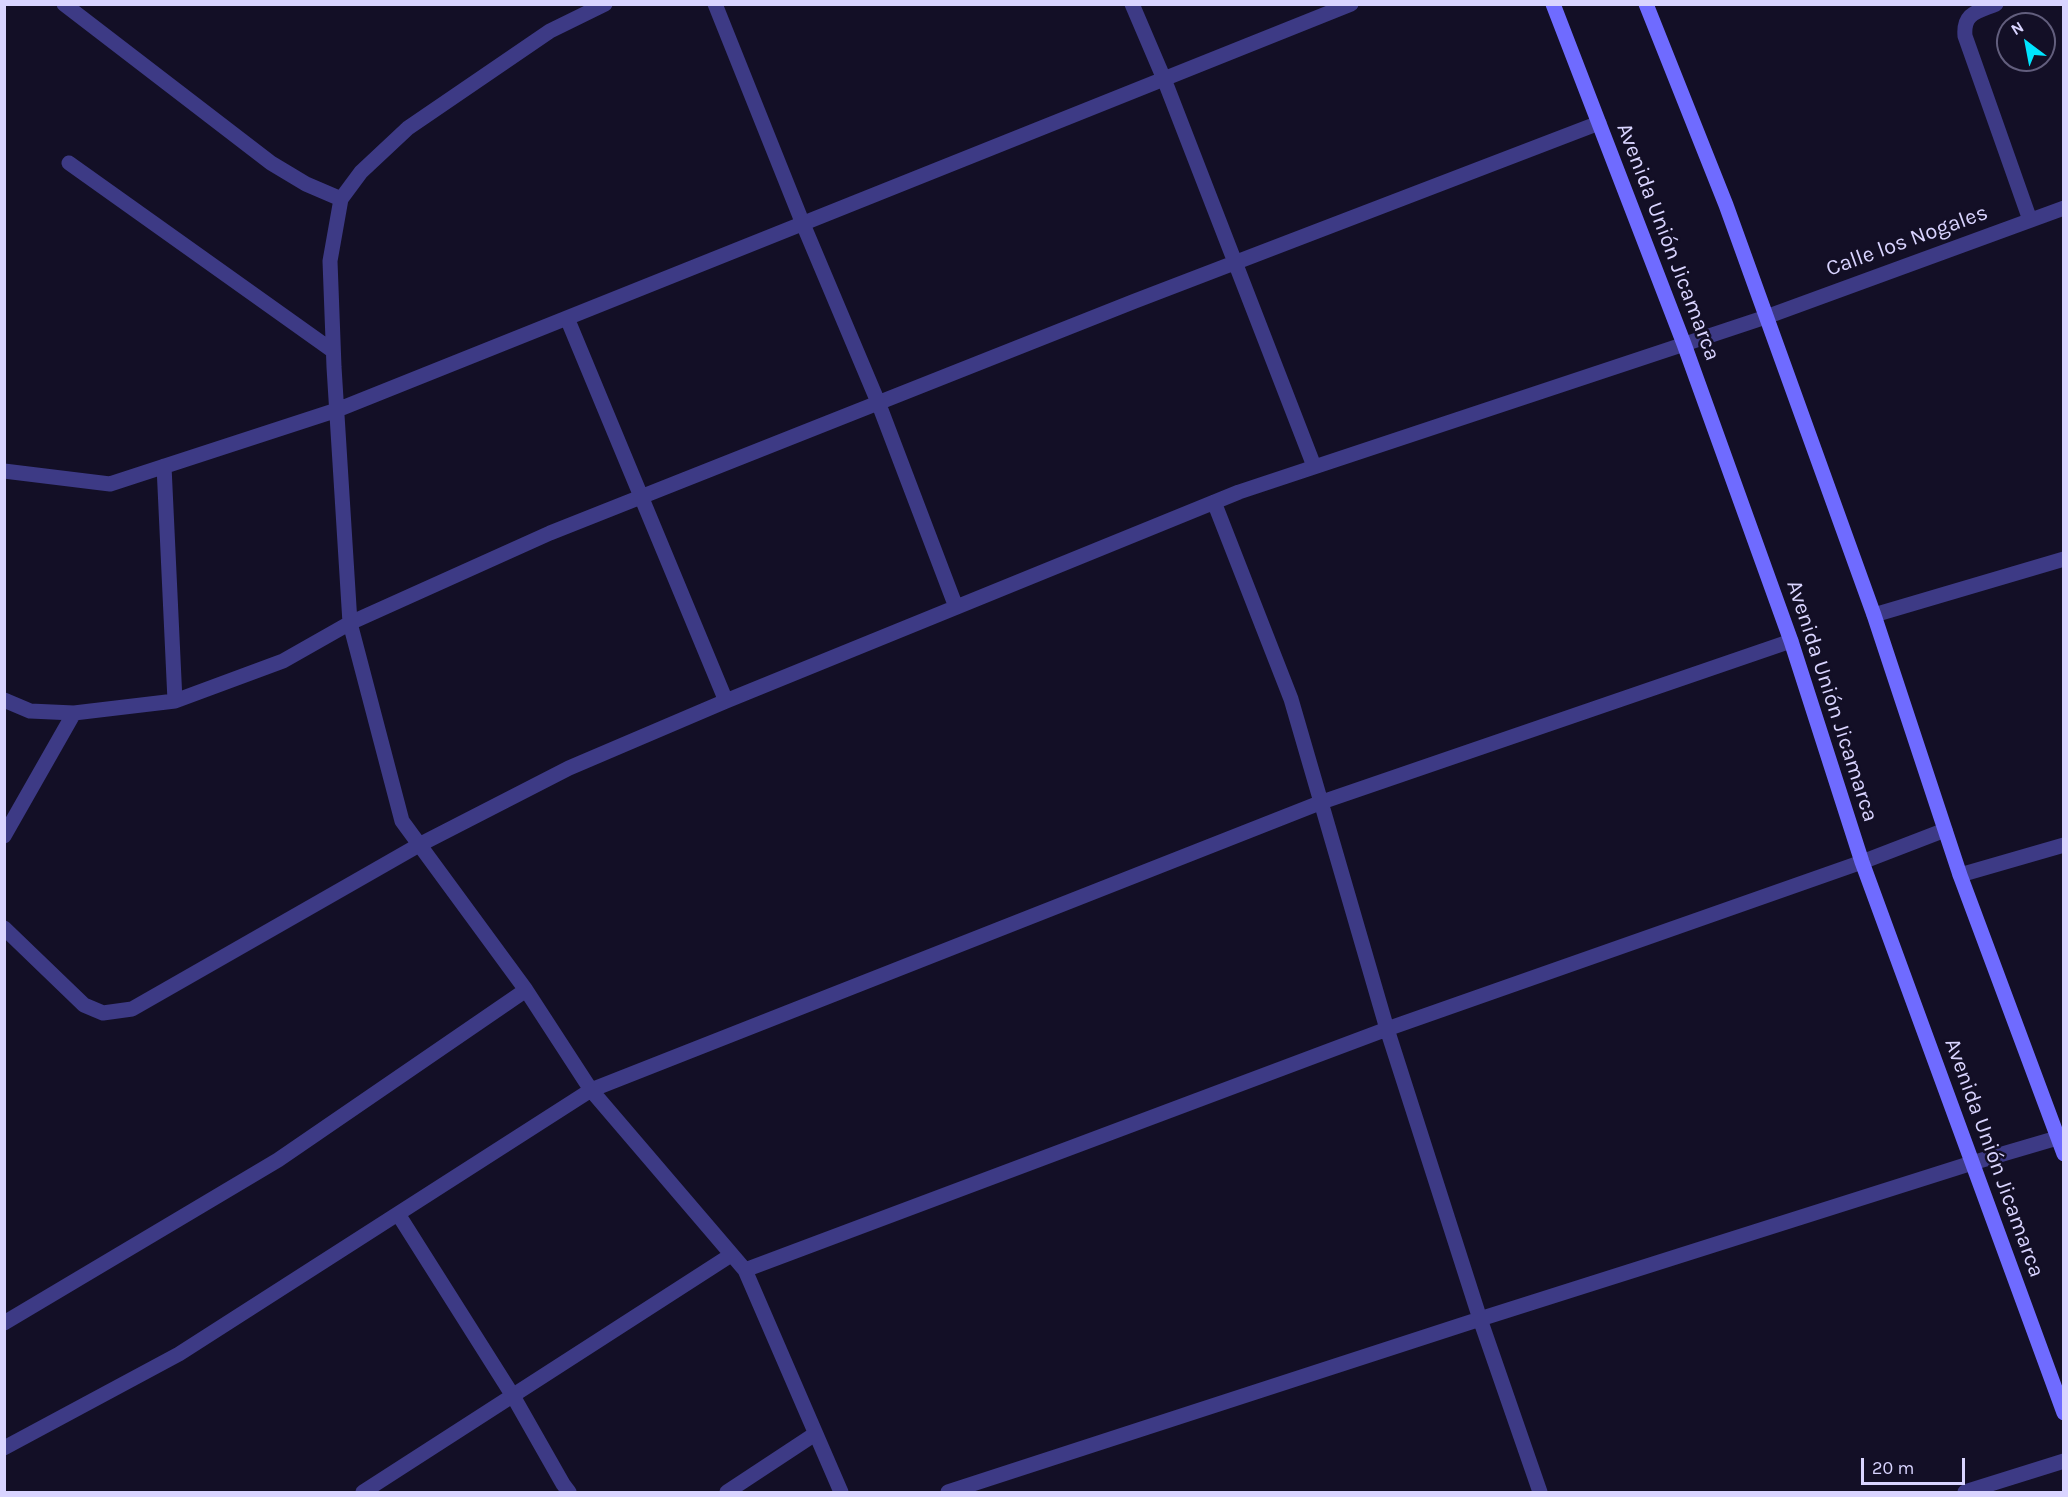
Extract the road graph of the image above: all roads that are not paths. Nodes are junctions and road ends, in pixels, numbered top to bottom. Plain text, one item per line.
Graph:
1 (63, 4) edge
2 (605, 4) edge
3 (715, 4) edge
4 (1132, 4) edge
5 (1352, 4) edge
6 (1553, 4) edge
7 (1646, 4) edge
8 (1996, 4) edge
9 (1164, 79) junction
10 (1599, 123) junction
11 (69, 163) dead end
12 (341, 199) junction
13 (2064, 208) edge
14 (2030, 220) junction
15 (803, 224) junction
16 (1236, 264) junction
17 (1766, 316) junction
18 (567, 318) junction
19 (1684, 344) junction
20 (333, 351) junction
21 (878, 402) junction
22 (337, 410) junction
23 (164, 466) junction
24 (1314, 466) junction
25 (4, 471) edge
26 (642, 496) junction
27 (1214, 502) junction
28 (2064, 559) edge
29 (956, 607) junction
30 (1874, 615) junction
31 (350, 623) junction
32 (1791, 641) junction
33 (4, 700) edge
34 (175, 701) junction
35 (726, 702) junction
36 (74, 713) junction
37 (1322, 801) junction
38 (1945, 830) junction
39 (4, 836) edge
40 (2064, 844) edge
41 (419, 845) junction
42 (1862, 862) junction
43 (1960, 875) junction
44 (4, 928) edge
45 (526, 990) junction
46 (1387, 1029) junction
47 (591, 1090) junction
48 (2061, 1137) edge
49 (2064, 1154) edge
50 (1972, 1163) junction
51 (398, 1214) junction
52 (732, 1255) junction
53 (745, 1270) junction
54 (1480, 1319) junction
55 (4, 1323) edge
56 (513, 1396) junction
57 (2064, 1413) edge
58 (815, 1434) junction
59 (4, 1448) edge
60 (2064, 1461) edge
61 (363, 1492) edge
62 (569, 1492) edge
63 (727, 1492) edge
64 (841, 1492) edge
65 (948, 1492) edge
66 (1540, 1492) edge
67 (1965, 1492) edge

1 - 12 street
2 - 12 street
3 - 15 street
4 - 9 street
5 - 9 street
6 - 10 main road, Avenida Unión Jicamarca
7 - 17 main road
8 - 14 street
9 - 15 street
9 - 16 street
10 - 16 street
10 - 19 main road, Avenida Unión Jicamarca
11 - 20 street
12 - 20 street
13 - 14 street, Calle los Nogales
14 - 17 street, Calle los Nogales
15 - 18 street
15 - 21 street
16 - 21 street
16 - 24 street
17 - 19 street, Calle los Nogales
17 - 30 main road
18 - 22 street
18 - 26 street
19 - 24 street, Calle los Nogales
19 - 32 main road, Avenida Unión Jicamarca
20 - 22 street
21 - 26 street
21 - 29 street
22 - 23 street
22 - 31 street
23 - 25 street
23 - 34 street
24 - 27 street, Calle los Nogales
26 - 31 street
26 - 35 street
27 - 29 street, Calle los Nogales
27 - 37 street
28 - 30 street
29 - 35 street, Calle los Nogales
30 - 38 main road
31 - 34 street
31 - 41 street
32 - 37 street
32 - 42 main road, Avenida Unión Jicamarca
33 - 36 street
34 - 36 street
35 - 41 street, Calle los Nogales
36 - 39 street
37 - 46 street
37 - 47 street
38 - 42 street
38 - 43 main road
40 - 43 street
41 - 44 street, Calle los Nogales
41 - 45 street
42 - 46 street
42 - 50 main road, Avenida Unión Jicamarca
43 - 48 main road
45 - 47 street
45 - 55 street
46 - 53 street
46 - 54 street
47 - 51 street
47 - 52 street
48 - 49 main road
48 - 50 street
50 - 54 street
50 - 57 main road, Avenida Unión Jicamarca
51 - 56 street
51 - 59 street
52 - 53 street
52 - 56 street
53 - 58 street
54 - 65 street
54 - 66 street
56 - 61 street
56 - 62 street
58 - 63 street
58 - 64 street
60 - 67 street

